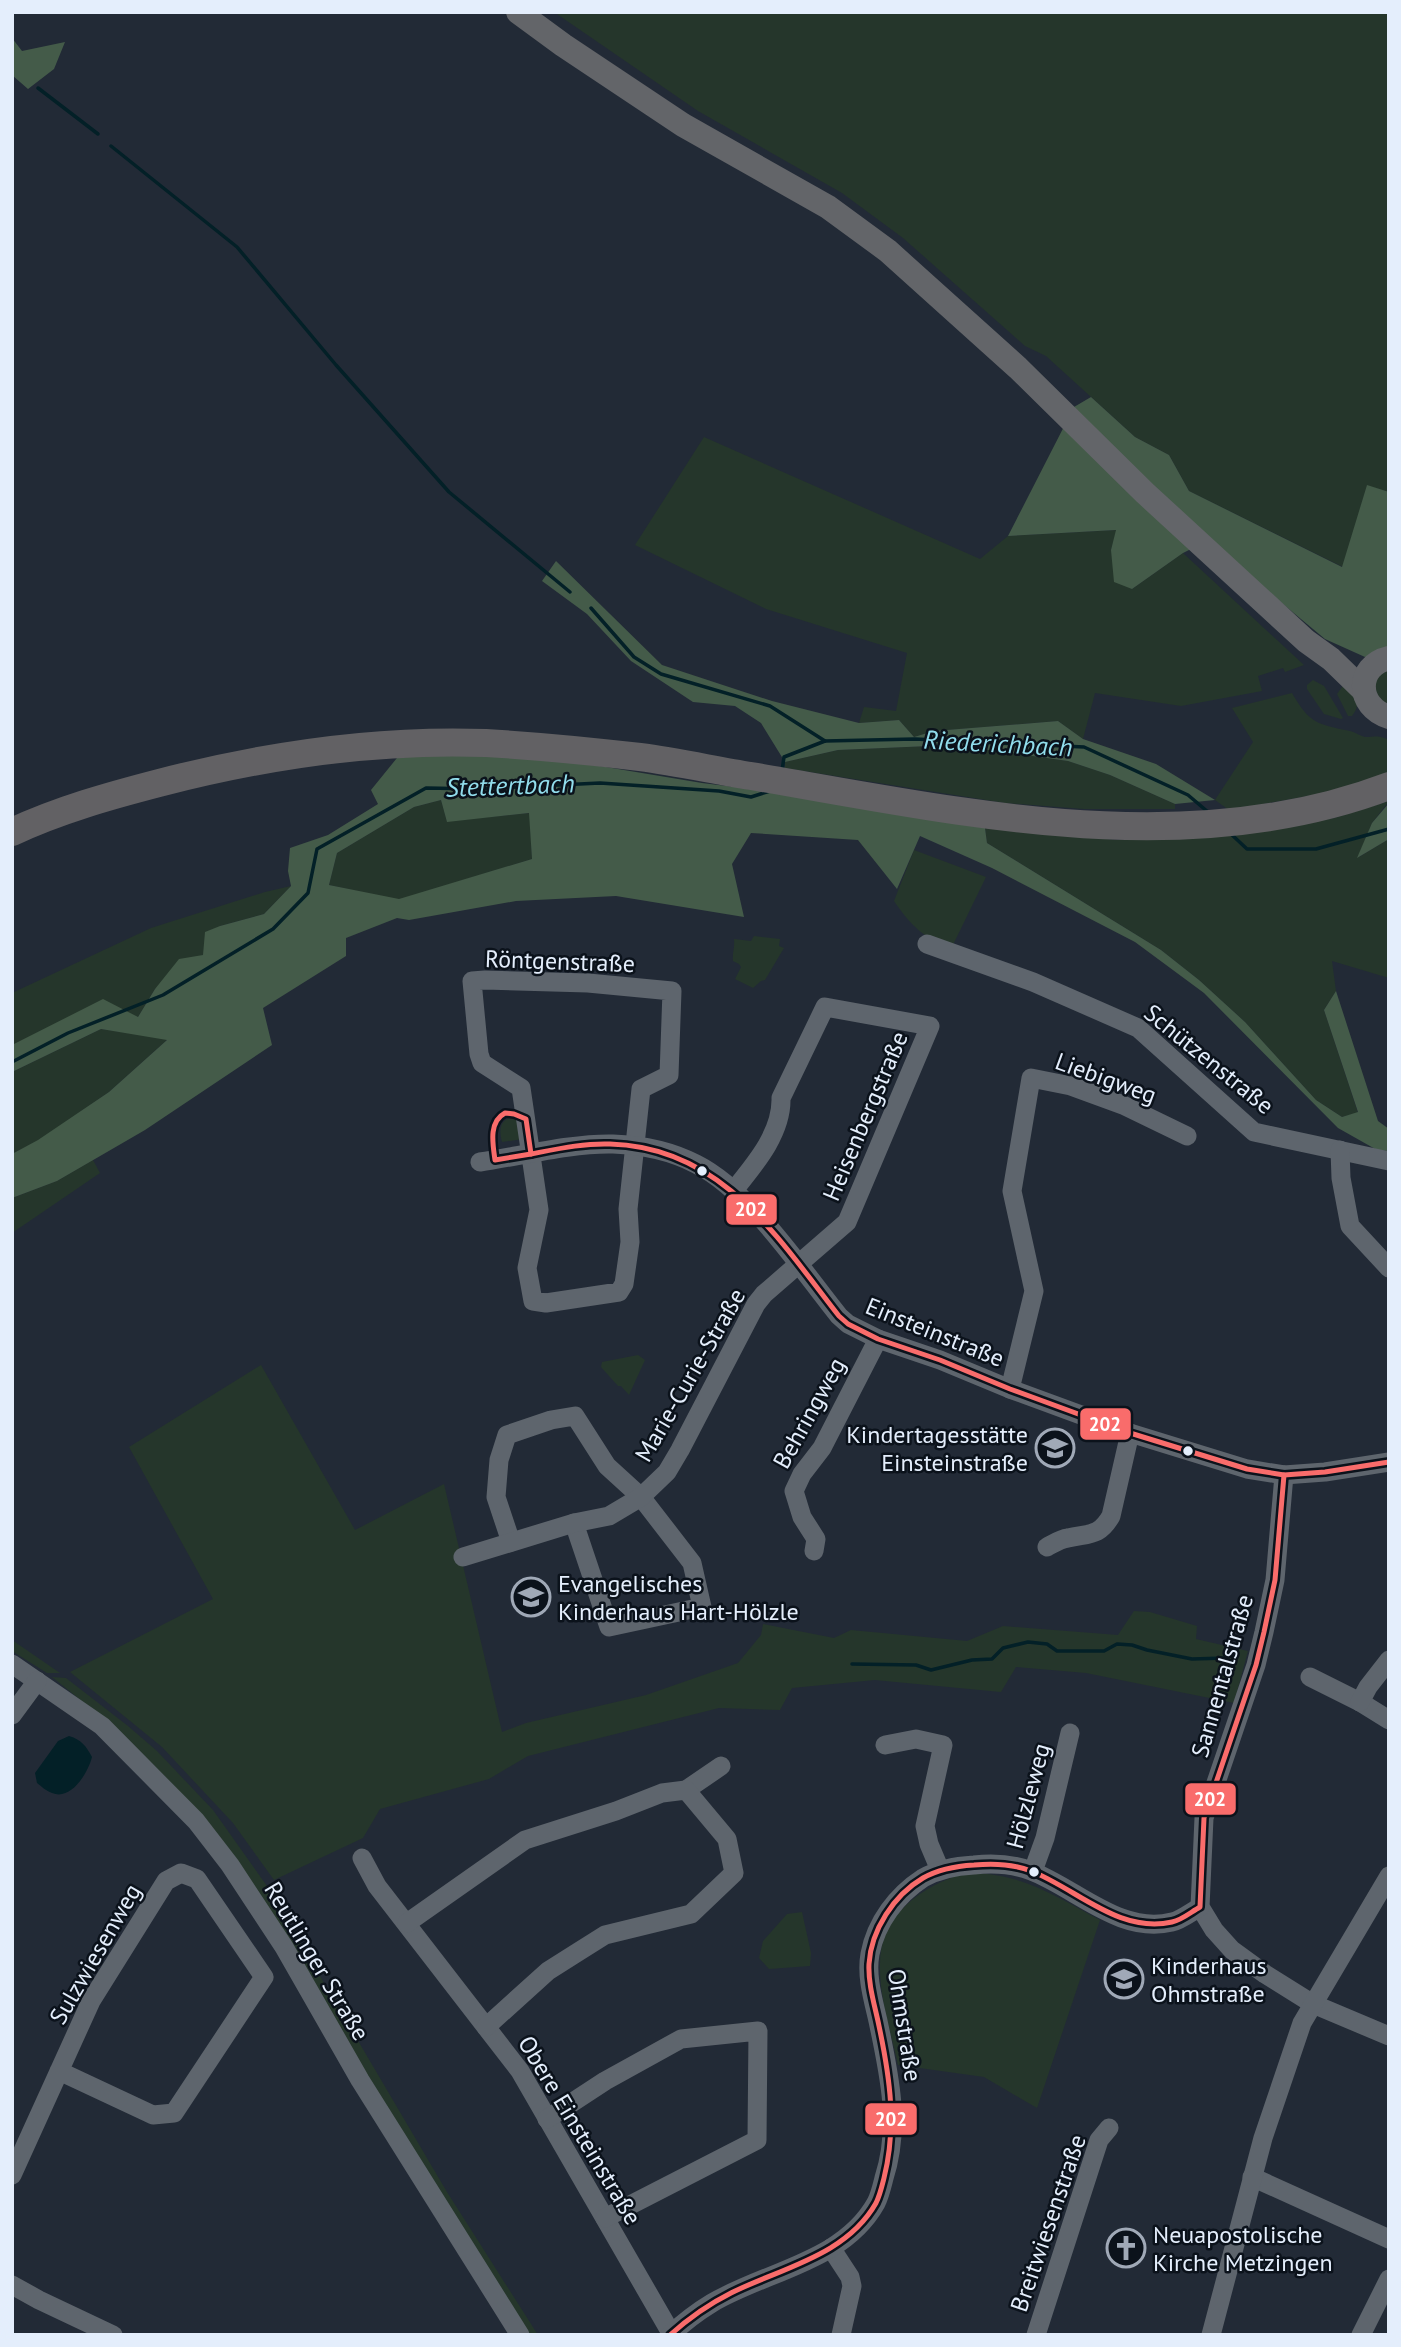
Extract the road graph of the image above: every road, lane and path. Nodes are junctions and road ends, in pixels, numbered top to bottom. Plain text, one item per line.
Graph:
1 (518, 12) edge
2 (1331, 659) junction
3 (1383, 661) edge
4 (1364, 691) junction
5 (1389, 716) edge
6 (1389, 786) edge
7 (12, 832) edge
8 (927, 944) dead end
9 (1187, 1136) dead end
10 (634, 1146) junction
11 (1340, 1150) junction
12 (531, 1154) junction
13 (1389, 1161) edge
14 (480, 1162) dead end
15 (734, 1191) junction
16 (797, 1264) junction
17 (1389, 1268) edge
18 (878, 1339) junction
19 (1010, 1389) junction
20 (1130, 1433) junction
21 (1389, 1462) edge
22 (1284, 1475) junction
23 (641, 1497) junction
24 (574, 1523) junction
25 (511, 1542) junction
26 (1047, 1547) dead end
27 (814, 1551) dead end
28 (463, 1557) dead end
29 (1389, 1660) edge
30 (12, 1664) edge
31 (1310, 1677) dead end
32 (37, 1681) junction
33 (1360, 1702) junction
34 (12, 1715) edge
35 (1389, 1720) edge
36 (1070, 1733) dead end
37 (885, 1745) dead end
38 (721, 1766) dead end
39 (686, 1790) junction
40 (362, 1858) dead end
41 (940, 1870) junction
42 (1033, 1871) junction
43 (1389, 1876) edge
44 (1200, 1907) junction
45 (407, 1923) junction
46 (1313, 2004) junction
47 (486, 2027) junction
48 (1389, 2036) edge
49 (59, 2071) junction
50 (547, 2119) junction
51 (1109, 2128) dead end
52 (12, 2175) edge
53 (1252, 2177) junction
54 (605, 2218) junction
55 (1389, 2239) edge
56 (831, 2248) junction
57 (1389, 2279) edge
58 (12, 2285) edge
59 (671, 2334) edge
60 (113, 2335) edge
61 (520, 2335) edge
62 (841, 2335) edge
63 (1036, 2335) edge
64 (1211, 2335) edge
65 (1361, 2335) edge

1 - 2 main road
2 - 3 main road
2 - 4 main road
3 - 4 main road
4 - 5 main road
6 - 7 highway
8 - 11 street, Schützenstraße
9 - 19 street, Liebigweg
10 - 12 street, Einsteinstraße
10 - 12 street
10 - 12 street, Röntgenstraße
10 - 15 street, Einsteinstraße
11 - 13 street, Schützenstraße
11 - 17 street
12 - 14 street, Einsteinstraße
15 - 16 street, Einsteinstraße
15 - 16 street, Heisenbergstraße
16 - 18 street, Einsteinstraße
16 - 23 street, Marie-Curie-Straße
18 - 19 street, Einsteinstraße
18 - 27 street, Behringweg
19 - 20 street, Einsteinstraße
20 - 22 street, Einsteinstraße
20 - 26 street
21 - 22 street, Einsteinstraße
22 - 44 street, Sannentalstraße
23 - 24 street, Marie-Curie-Straße
23 - 24 street
23 - 25 street
24 - 25 street, Marie-Curie-Straße
25 - 28 street, Marie-Curie-Straße
29 - 33 street
30 - 32 street, Reutlinger Straße
31 - 33 street
32 - 34 street
32 - 61 street, Reutlinger Straße
33 - 35 street
36 - 42 street, Hölzleweg
37 - 41 street
38 - 39 street
39 - 45 street
39 - 47 street
40 - 45 street, Obere Einsteinstraße
41 - 42 street, Ohmstraße
41 - 56 street, Ohmstraße
42 - 44 street, Ohmstraße
43 - 46 street
44 - 46 street
45 - 47 street, Obere Einsteinstraße
46 - 48 street
46 - 53 street
47 - 50 street, Obere Einsteinstraße
49 - 49 street, Sulzwiesenweg
49 - 52 street, Sulzwiesenweg
50 - 54 street, Obere Einsteinstraße
50 - 54 street
51 - 63 street, Breitwiesenstraße
53 - 55 street
53 - 64 street
54 - 59 street, Obere Einsteinstraße
56 - 59 street, Ohmstraße
56 - 62 street
57 - 65 street
58 - 60 street

